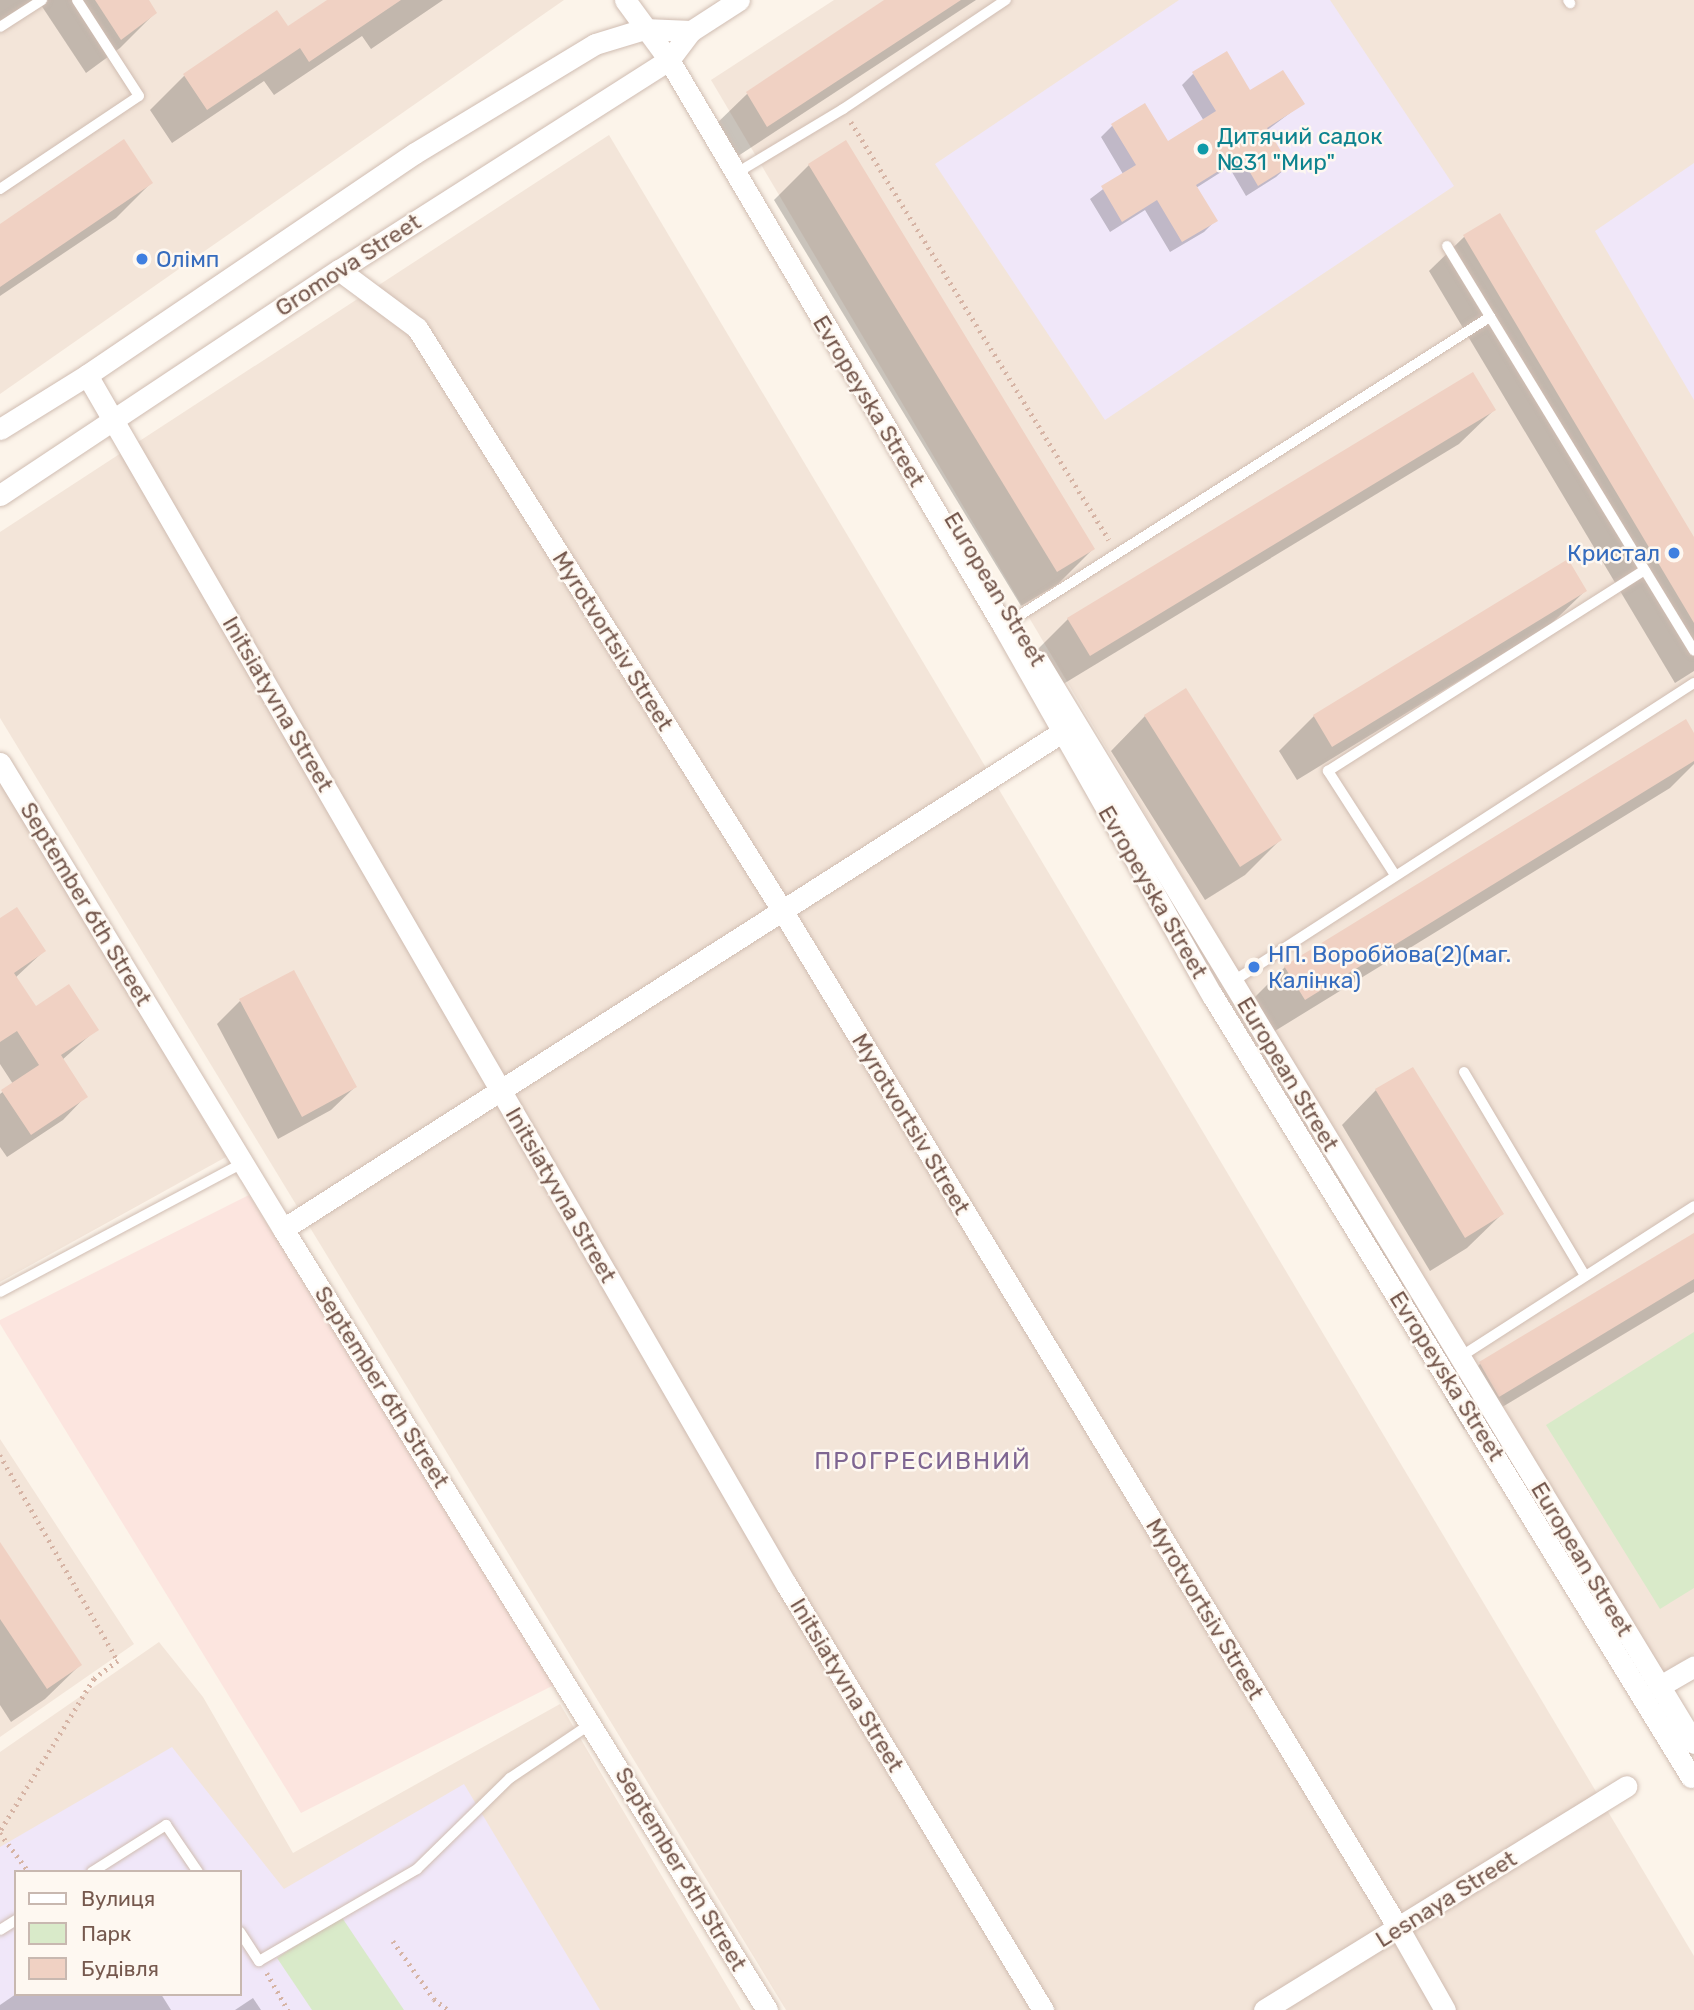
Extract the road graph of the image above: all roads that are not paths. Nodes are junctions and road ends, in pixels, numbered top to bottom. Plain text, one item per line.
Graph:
1 (42, 0) edge
2 (77, 0) edge
3 (625, 0) edge
4 (739, 0) edge
5 (1006, 0) edge
6 (0, 27) edge
7 (644, 29) junction
8 (691, 31) junction
9 (668, 60) junction
10 (687, 82) dead end
11 (735, 174) junction
12 (0, 189) edge
13 (1447, 246) dead end
14 (338, 270) junction
15 (1490, 317) junction
16 (87, 375) junction
17 (113, 417) junction
18 (0, 429) edge
19 (0, 495) edge
20 (1645, 570) junction
21 (1003, 626) junction
22 (1694, 650) edge
23 (1694, 683) edge
24 (1062, 732) junction
25 (0, 762) edge
26 (1395, 875) junction
27 (782, 911) junction
28 (1212, 995) junction
29 (1464, 1072) dead end
30 (500, 1090) junction
31 (243, 1163) junction
32 (1694, 1206) edge
33 (283, 1229) junction
34 (1586, 1276) junction
35 (0, 1292) edge
36 (1443, 1368) junction
37 (1694, 1666) edge
38 (1660, 1686) junction
39 (592, 1723) junction
40 (1691, 1730) edge
41 (1691, 1777) dead end
42 (1626, 1786) dead end
43 (95, 1870) edge
44 (197, 1870) edge
45 (1399, 1929) junction
46 (242, 1935) edge
47 (767, 2010) edge
48 (1043, 2010) edge
49 (1264, 2010) edge
50 (1445, 2010) edge

1 - 6 lane
2 - 12 lane
3 - 7 street, Evropeyska Street
4 - 8 street, Gromova Street
5 - 11 lane
7 - 8 street
7 - 9 street, Evropeyska Street
7 - 16 street
8 - 9 street, Gromova Street
9 - 11 street, Evropeyska Street
9 - 14 street, Gromova Street
10 - 38 street, European Street
11 - 21 street, Evropeyska Street
13 - 15 lane
14 - 17 street, Gromova Street
14 - 27 street, Myrotvortsiv Street
15 - 20 lane
15 - 21 lane
16 - 17 street, Initsiatyvna Street
16 - 18 street
17 - 19 street, Gromova Street
17 - 30 street, Initsiatyvna Street
20 - 22 lane
20 - 26 lane
21 - 24 street, Evropeyska Street
23 - 26 lane
24 - 27 street
24 - 28 street, Evropeyska Street
25 - 31 street, September 6th Street
26 - 28 lane
27 - 30 street
27 - 45 street, Myrotvortsiv Street
28 - 36 street, Evropeyska Street
29 - 34 lane
30 - 33 street
30 - 48 street, Initsiatyvna Street
31 - 33 street, September 6th Street
31 - 35 lane
32 - 34 lane
33 - 39 street, September 6th Street
34 - 36 lane
36 - 41 street, Evropeyska Street
37 - 38 street
38 - 40 street, European Street
39 - 46 lane
39 - 47 street, September 6th Street
42 - 45 street, Lesnaya Street
43 - 44 lane
45 - 49 street, Lesnaya Street
45 - 50 street, Myrotvortsiv Street

